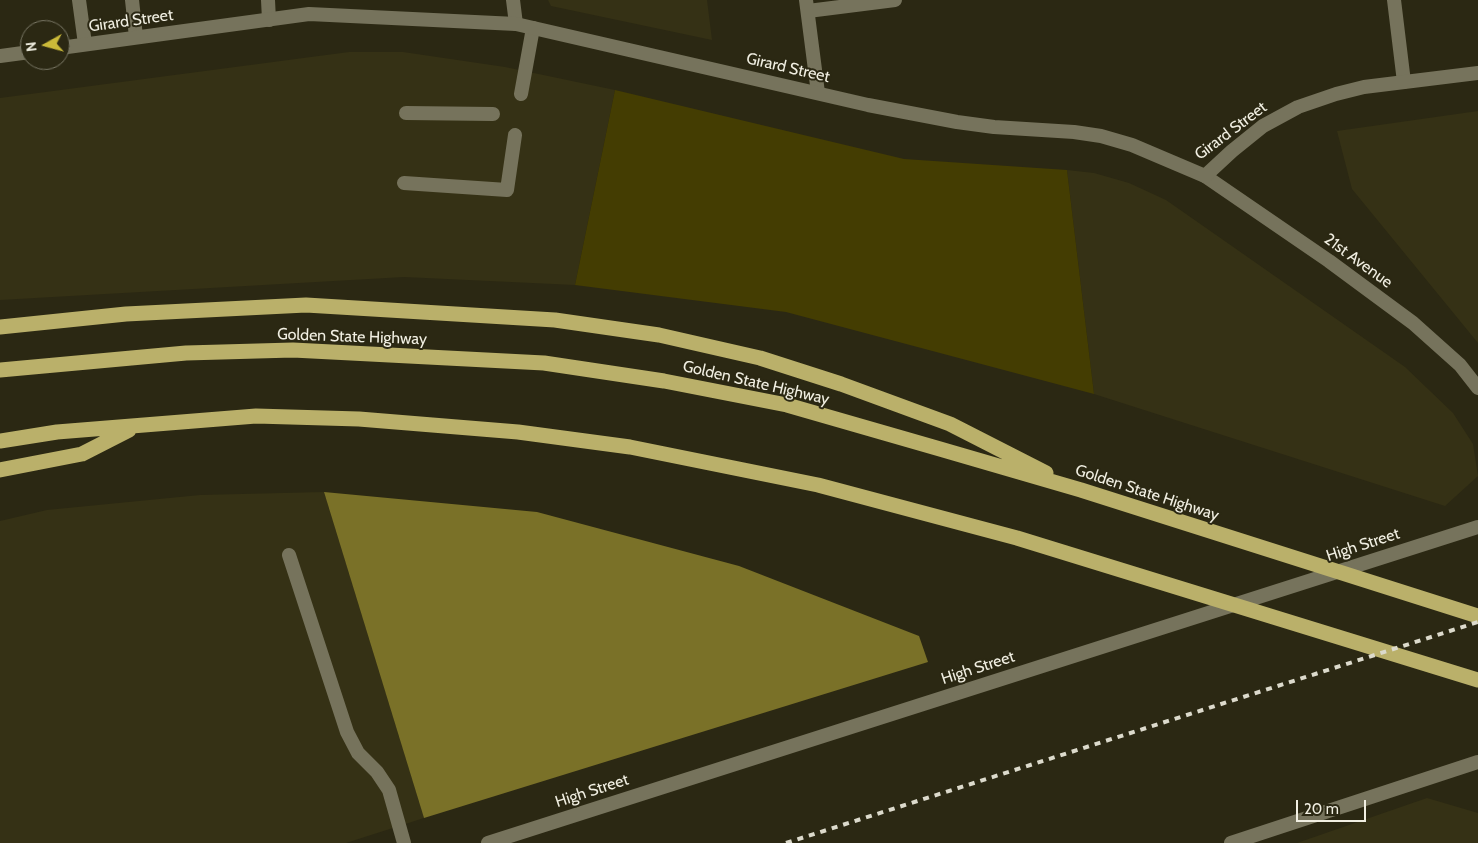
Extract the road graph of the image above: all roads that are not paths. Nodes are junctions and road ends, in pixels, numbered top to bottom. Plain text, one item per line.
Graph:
1 (80, 0) edge
2 (132, 0) edge
3 (268, 0) edge
4 (513, 0) edge
5 (895, 0) edge
6 (1394, 0) edge
7 (807, 6) edge
8 (269, 20) junction
9 (516, 24) junction
10 (533, 28) junction
11 (136, 38) junction
12 (85, 44) junction
13 (70, 46) edge
14 (20, 53) edge
15 (0, 56) edge
16 (1478, 73) edge
17 (1404, 82) junction
18 (818, 93) junction
19 (521, 94) dead end
20 (406, 114) dead end
21 (493, 114) dead end
22 (515, 135) dead end
23 (1205, 176) junction
24 (404, 183) dead end
25 (0, 327) edge
26 (0, 370) edge
27 (1478, 388) edge
28 (136, 426) junction
29 (0, 441) edge
30 (0, 470) edge
31 (1086, 492) junction
32 (1478, 527) edge
33 (289, 555) dead end
34 (1478, 616) edge
35 (1478, 680) edge
36 (1478, 762) edge
37 (404, 843) edge
38 (488, 843) edge
39 (1231, 843) edge

1 - 12 main road
2 - 11 main road
3 - 8 main road
4 - 9 main road
5 - 7 main road
6 - 17 main road
7 - 18 main road
8 - 9 main road, Girard Street
8 - 11 main road, Girard Street
9 - 10 main road, Girard Street
10 - 18 main road, Girard Street
10 - 19 main road
11 - 12 main road, Girard Street
12 - 13 main road, Girard Street
14 - 15 main road
16 - 17 main road, Girard Street
17 - 23 main road, Girard Street
18 - 23 main road, Girard Street
20 - 21 main road
22 - 24 main road
23 - 27 main road, 21st Avenue
25 - 31 highway
26 - 31 highway, Golden State Highway
28 - 29 highway
28 - 30 highway
28 - 35 highway
31 - 34 highway, Golden State Highway
32 - 38 main road, High Street
33 - 37 main road
36 - 39 main road

